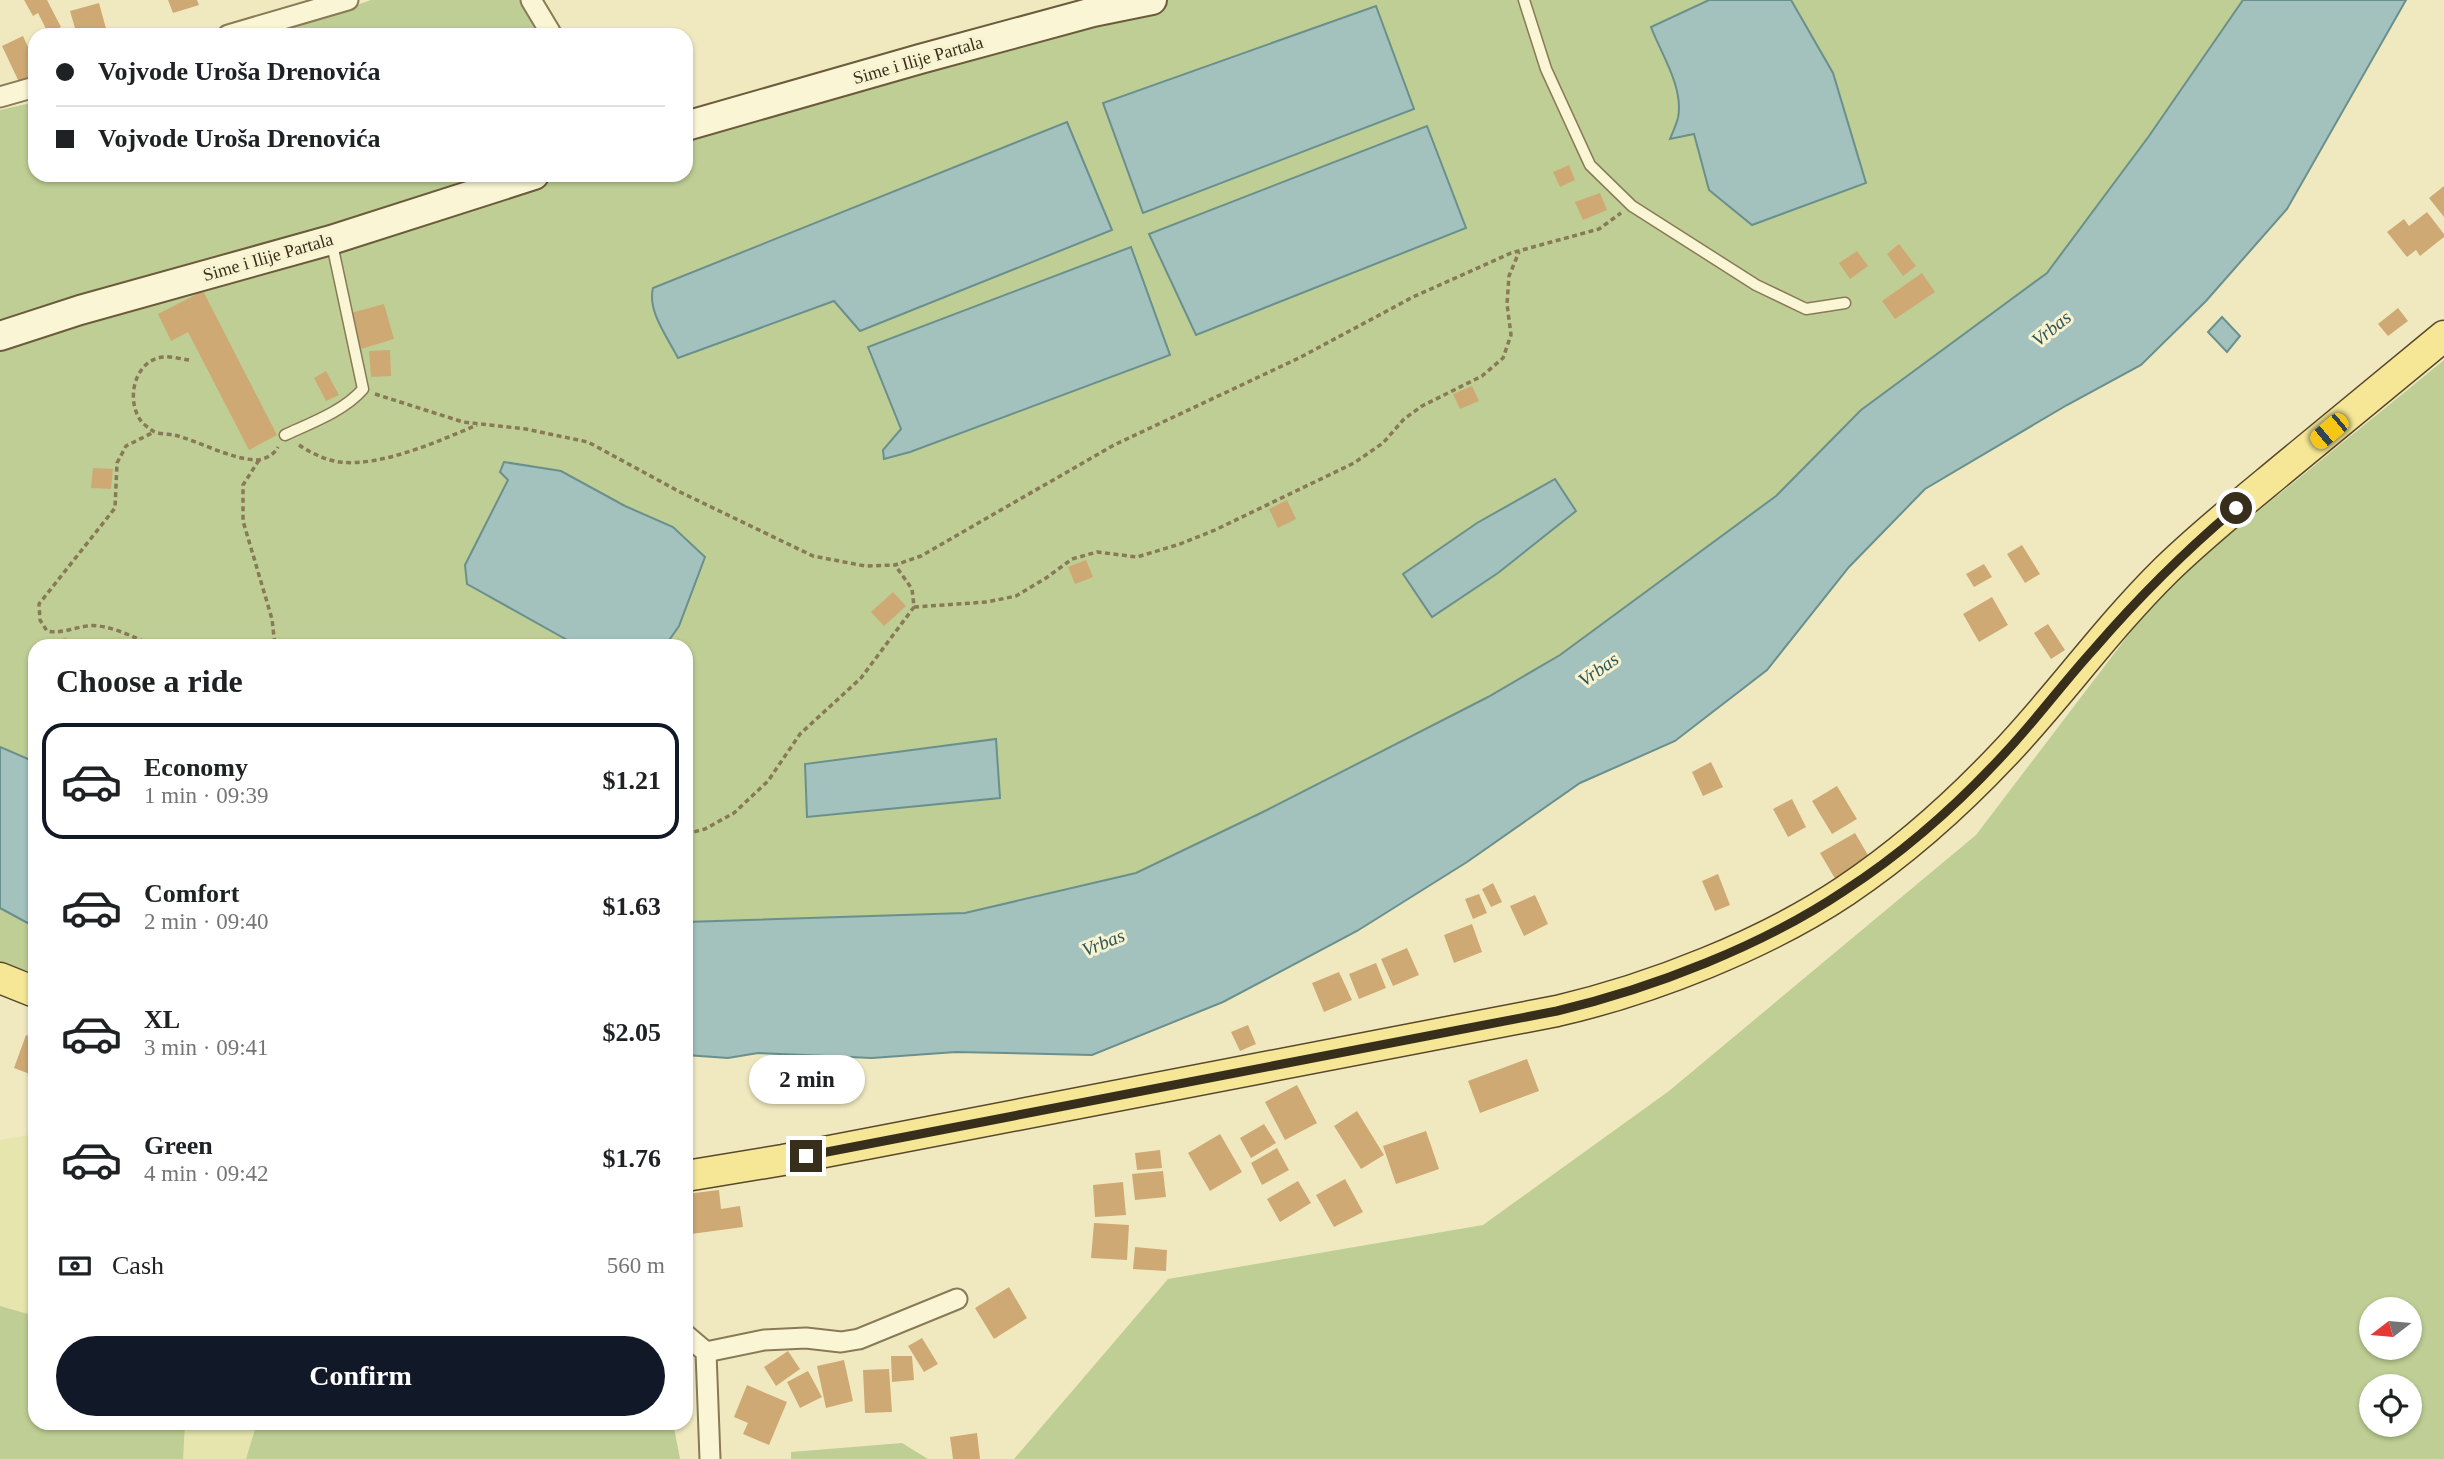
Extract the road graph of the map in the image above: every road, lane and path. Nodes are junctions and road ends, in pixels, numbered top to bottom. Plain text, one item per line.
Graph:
1 (348, 0) edge
2 (531, 0) edge
3 (1152, 0) edge
4 (1524, 0) edge
5 (252, 28) edge
6 (548, 28) edge
7 (28, 89) edge
8 (0, 97) edge
9 (693, 124) edge
10 (512, 182) edge
11 (1632, 206) junction
12 (331, 240) junction
13 (1520, 251) junction
14 (1845, 303) dead end
15 (0, 336) edge
16 (2444, 336) edge
17 (189, 360) dead end
18 (363, 389) junction
19 (479, 424) junction
20 (154, 432) junction
21 (285, 435) junction
22 (259, 460) junction
23 (895, 565) junction
24 (914, 607) junction
25 (140, 639) edge
26 (274, 639) edge
27 (693, 832) edge
28 (0, 978) edge
29 (28, 989) edge
30 (693, 1175) edge
31 (957, 1299) dead end
32 (693, 1341) edge
33 (706, 1352) junction
34 (710, 1459) edge

1 - 5 street
2 - 6 street
3 - 9 street, Sime i Ilije Partala
4 - 11 lane
7 - 8 street
10 - 12 street, Sime i Ilije Partala
11 - 13 path
11 - 14 lane
12 - 15 street, Sime i Ilije Partala
12 - 18 lane
13 - 23 path
13 - 24 path
16 - 30 main road
17 - 20 path
18 - 19 path
18 - 21 lane
19 - 21 path
19 - 23 path
20 - 22 path
20 - 25 path
21 - 22 path
22 - 26 path
23 - 24 path
24 - 27 path
28 - 29 main road
31 - 33 street
32 - 33 street
33 - 34 street

